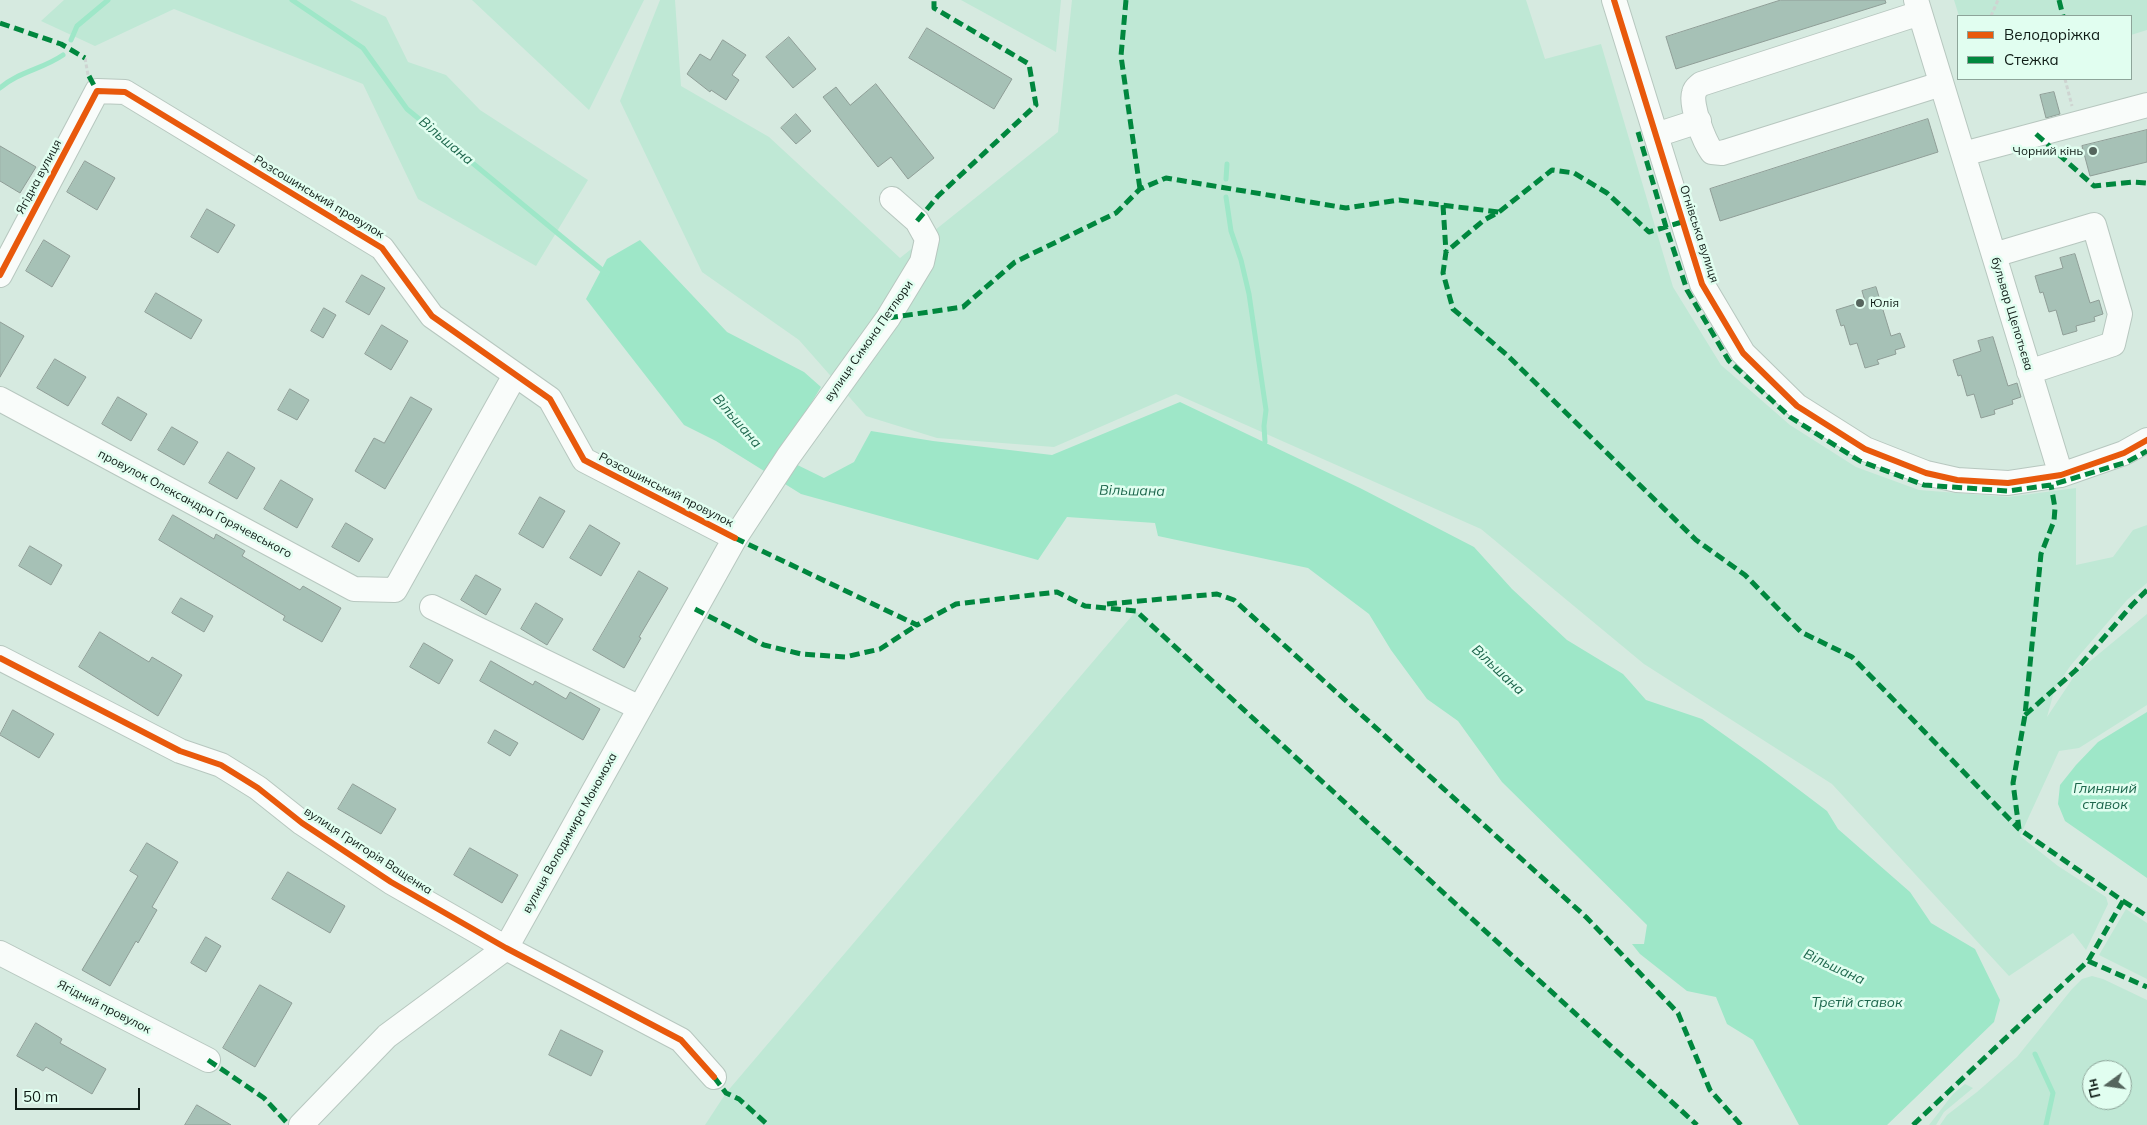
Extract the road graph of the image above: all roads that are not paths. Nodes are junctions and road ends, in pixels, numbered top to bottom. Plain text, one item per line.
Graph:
1 (1614, 0) edge
2 (1918, 6) edge
3 (93, 83) joint
4 (1941, 84) junction
5 (2147, 105) edge
6 (1699, 122) junction
7 (1656, 135) junction
8 (1963, 154) junction
9 (892, 199) dead end
10 (1994, 255) junction
11 (0, 275) edge
12 (2029, 372) junction
13 (516, 375) junction
14 (0, 399) edge
15 (2147, 440) edge
16 (2061, 475) junction
17 (770, 482) joint
18 (735, 538) junction
19 (432, 607) dead end
20 (0, 658) edge
21 (640, 708) junction
22 (506, 948) junction
23 (0, 953) edge
24 (208, 1060) dead end
25 (714, 1077) dead end
26 (300, 1125) edge

1 - 7 street, Огнівська вулиця
2 - 4 street, бульвар Щепотьєва
2 - 6 street
3 - 11 street, Ягідна вулиця
3 - 13 street, Розсошинський провулок
4 - 6 street
4 - 8 street, бульвар Щепотьєва
5 - 8 street
6 - 7 street
7 - 16 street, Огнівська вулиця
8 - 10 street, бульвар Щепотьєва
9 - 17 street, вулиця Симона Петлюри
10 - 12 street, бульвар Щепотьєва
10 - 12 street
12 - 16 street, бульвар Щепотьєва
13 - 14 street, провулок Олександра Горячевського
13 - 18 street, Розсошинський провулок
15 - 16 street, Огнівська вулиця
17 - 18 street, вулиця Володимира Мономаха
18 - 21 street, вулиця Володимира Мономаха
19 - 21 street
20 - 22 street, вулиця Григорія Ващенка
21 - 22 street, вулиця Володимира Мономаха
22 - 25 street, вулиця Григорія Ващенка
22 - 26 street, вулиця Володимира Мономаха
23 - 24 street, Ягідний провулок

